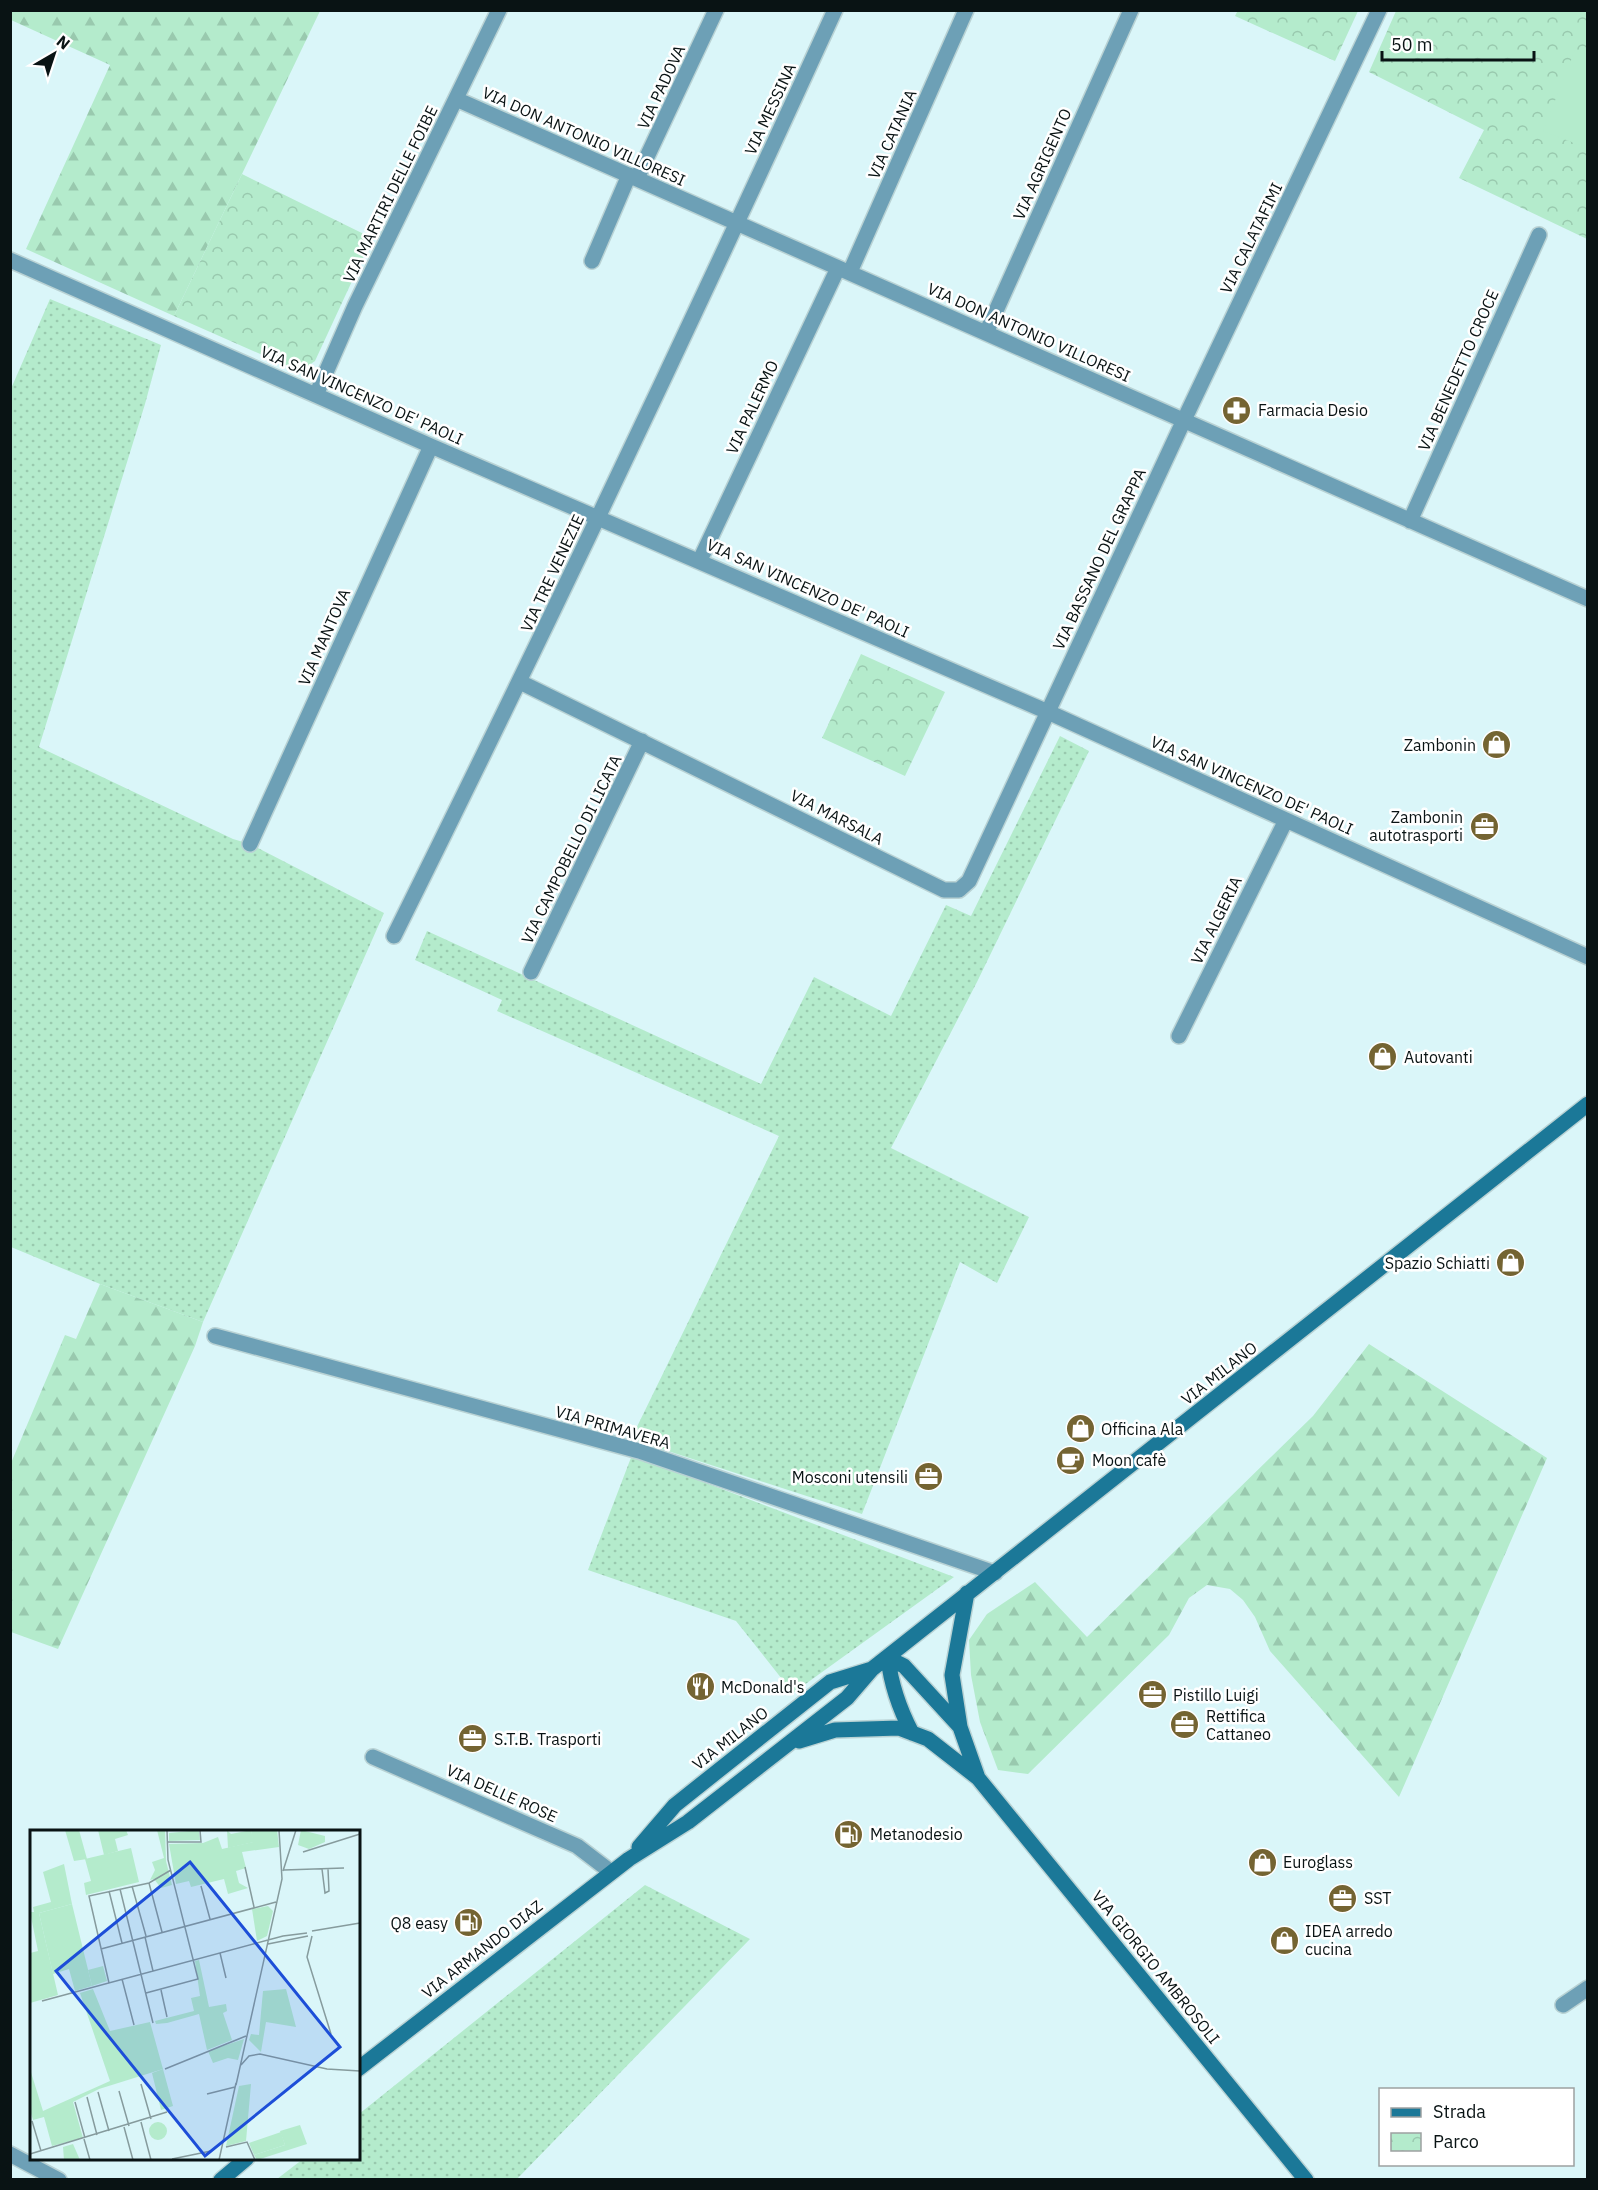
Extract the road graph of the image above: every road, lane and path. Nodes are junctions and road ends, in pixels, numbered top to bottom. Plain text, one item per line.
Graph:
1 (499, 10) edge
2 (716, 10) edge
3 (835, 10) edge
4 (966, 10) edge
5 (1131, 10) edge
6 (1379, 10) edge
7 (456, 99) junction
8 (633, 176) junction
9 (738, 223) junction
10 (1539, 235) dead end
11 (10, 260) edge
12 (592, 261) dead end
13 (844, 270) junction
14 (986, 333) junction
15 (316, 394) junction
16 (1184, 420) junction
17 (431, 446) junction
18 (598, 516) junction
19 (1410, 520) junction
20 (700, 560) junction
21 (1587, 599) edge
22 (520, 682) junction
23 (1048, 712) junction
24 (642, 741) junction
25 (1286, 820) junction
26 (250, 844) dead end
27 (394, 936) dead end
28 (1587, 957) edge
29 (531, 972) dead end
30 (1179, 1036) dead end
31 (1587, 1104) edge
32 (215, 1336) dead end
33 (995, 1573) junction
34 (967, 1593) junction
35 (888, 1658) junction
36 (872, 1669) junction
37 (960, 1727) junction
38 (912, 1733) junction
39 (783, 1748) junction
40 (373, 1757) dead end
41 (978, 1778) junction
42 (675, 1805) joint
43 (688, 1822) joint
44 (628, 1859) junction
45 (612, 1872) junction
46 (1587, 1988) edge
47 (1563, 2005) dead end
48 (360, 2067) edge
49 (10, 2154) edge
50 (245, 2160) edge
51 (59, 2180) edge
52 (221, 2180) edge
53 (1306, 2180) edge

1 - 7 street, VIA MARTIRI DELLE FOIBE
2 - 8 street, VIA PADOVA
3 - 9 street, VIA MESSINA
4 - 13 street, VIA CATANIA
5 - 14 street, VIA AGRIGENTO
6 - 16 street, VIA CALATAFIMI
7 - 8 street, VIA DON ANTONIO VILLORESI
7 - 15 street, VIA MARTIRI DELLE FOIBE
8 - 9 street, VIA DON ANTONIO VILLORESI
8 - 12 street, VIA PADOVA
9 - 13 street, VIA DON ANTONIO VILLORESI
9 - 18 street, VIA TRE VENEZIE
10 - 19 street, VIA BENEDETTO CROCE
11 - 15 street, VIA SAN VINCENZO DE' PAOLI
13 - 14 street, VIA DON ANTONIO VILLORESI
13 - 20 street, VIA PALERMO
14 - 16 street, VIA DON ANTONIO VILLORESI
15 - 17 street, VIA SAN VINCENZO DE' PAOLI
16 - 19 street, VIA DON ANTONIO VILLORESI
16 - 23 street, VIA BASSANO DEL GRAPPA
17 - 18 street, VIA SAN VINCENZO DE' PAOLI
17 - 26 street, VIA MANTOVA
18 - 20 street, VIA SAN VINCENZO DE' PAOLI
18 - 22 street, VIA TRE VENEZIE
19 - 21 street, VIA DON ANTONIO VILLORESI
20 - 23 street, VIA SAN VINCENZO DE' PAOLI
22 - 24 street, VIA MARSALA
22 - 27 street, VIA TRE VENEZIE
23 - 24 street, VIA MARSALA
23 - 25 street, VIA SAN VINCENZO DE' PAOLI
24 - 29 street, VIA CAMPOBELLO DI LICATA
25 - 28 street, VIA SAN VINCENZO DE' PAOLI
25 - 30 street, VIA ALGERIA
31 - 33 main road, VIA MILANO
32 - 33 street, VIA PRIMAVERA
33 - 34 main road, VIA MILANO
34 - 35 main road, VIA MILANO
34 - 37 main road, VIA GIORGIO AMBROSOLI
35 - 36 main road, VIA MILANO
35 - 37 main road, VIA GIORGIO AMBROSOLI
35 - 38 main road
36 - 39 main road, VIA MILANO
36 - 42 main road, VIA MILANO
37 - 41 main road, VIA GIORGIO AMBROSOLI
38 - 39 main road, VIA GIORGIO AMBROSOLI
38 - 41 main road, VIA GIORGIO AMBROSOLI
39 - 43 main road, VIA MILANO
40 - 45 street, VIA DELLE ROSE
41 - 53 main road, VIA GIORGIO AMBROSOLI
42 - 44 main road, VIA ARMANDO DIAZ
43 - 44 main road, VIA ARMANDO DIAZ
44 - 45 main road, VIA ARMANDO DIAZ
45 - 48 main road, VIA ARMANDO DIAZ
46 - 47 street
49 - 51 street
50 - 52 main road

